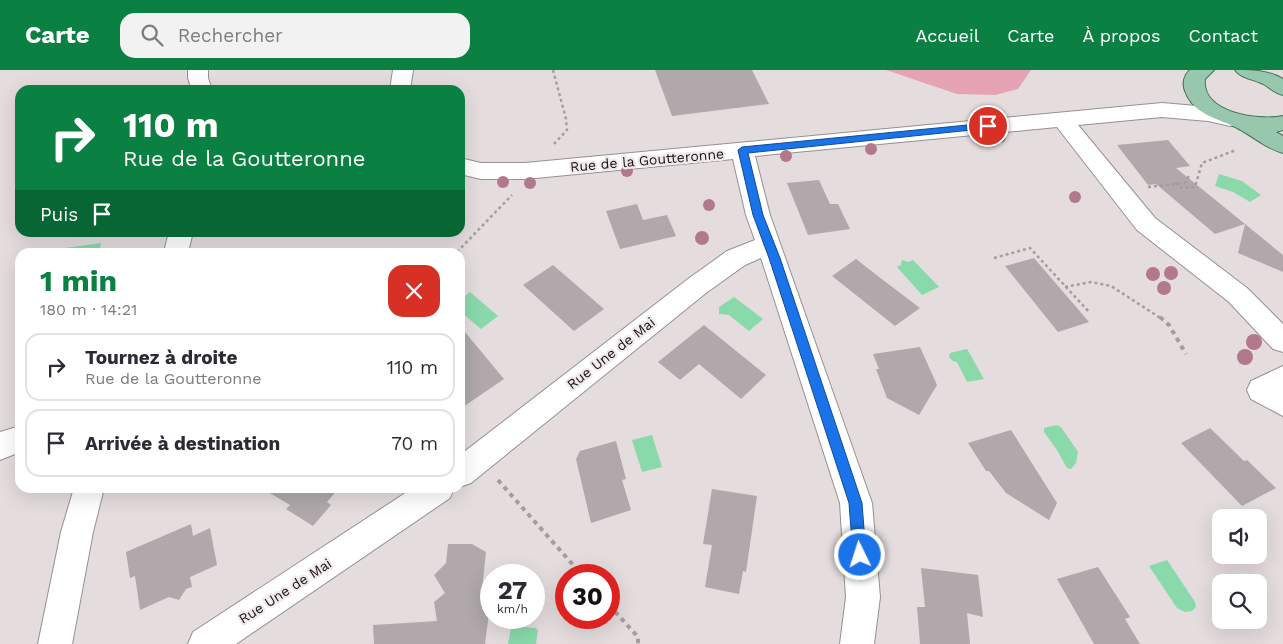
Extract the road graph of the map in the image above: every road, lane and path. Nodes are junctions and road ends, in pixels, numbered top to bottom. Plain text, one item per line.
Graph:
1 (198, 70) edge
2 (403, 70) edge
3 (553, 70) edge
4 (1245, 70) edge
5 (1193, 78) edge
6 (200, 85) edge
7 (401, 85) edge
8 (1283, 89) edge
9 (1162, 110) junction
10 (1062, 119) junction
11 (1238, 121) junction
12 (1283, 123) edge
13 (552, 145) dead end
14 (1283, 146) edge
15 (742, 150) junction
16 (1236, 150) dead end
17 (465, 167) edge
18 (1190, 174) dead end
19 (1176, 184) junction
20 (1143, 187) dead end
21 (516, 191) dead end
22 (769, 244) junction
23 (461, 248) edge
24 (994, 258) dead end
25 (1065, 287) junction
26 (1090, 313) dead end
27 (1283, 341) edge
28 (1186, 354) dead end
29 (1283, 378) edge
30 (1283, 403) edge
31 (15, 441) edge
32 (0, 446) edge
33 (465, 469) edge
34 (494, 476) dead end
35 (88, 493) edge
36 (432, 493) edge
37 (572, 564) edge
38 (620, 617) edge
39 (56, 644) edge
40 (205, 644) edge
41 (638, 644) edge
42 (857, 644) edge

1 - 6 street
2 - 7 street
3 - 13 path
4 - 8 main road
5 - 9 street, Rue de la Goutteronne
5 - 11 main road
9 - 10 street, Rue de la Goutteronne
9 - 11 street, Rue de la Goutteronne
10 - 15 street, Rue de la Goutteronne
10 - 27 street
11 - 12 main road
11 - 14 main road
15 - 17 street, Rue de la Goutteronne
15 - 22 street
16 - 19 path
18 - 19 path
19 - 20 path
21 - 23 path
22 - 33 street, Rue Une de Mai
22 - 42 street
24 - 25 path
25 - 26 path
25 - 28 path
29 - 30 street
31 - 32 street
34 - 37 path
35 - 39 street
36 - 40 street, Rue Une de Mai
38 - 41 path

